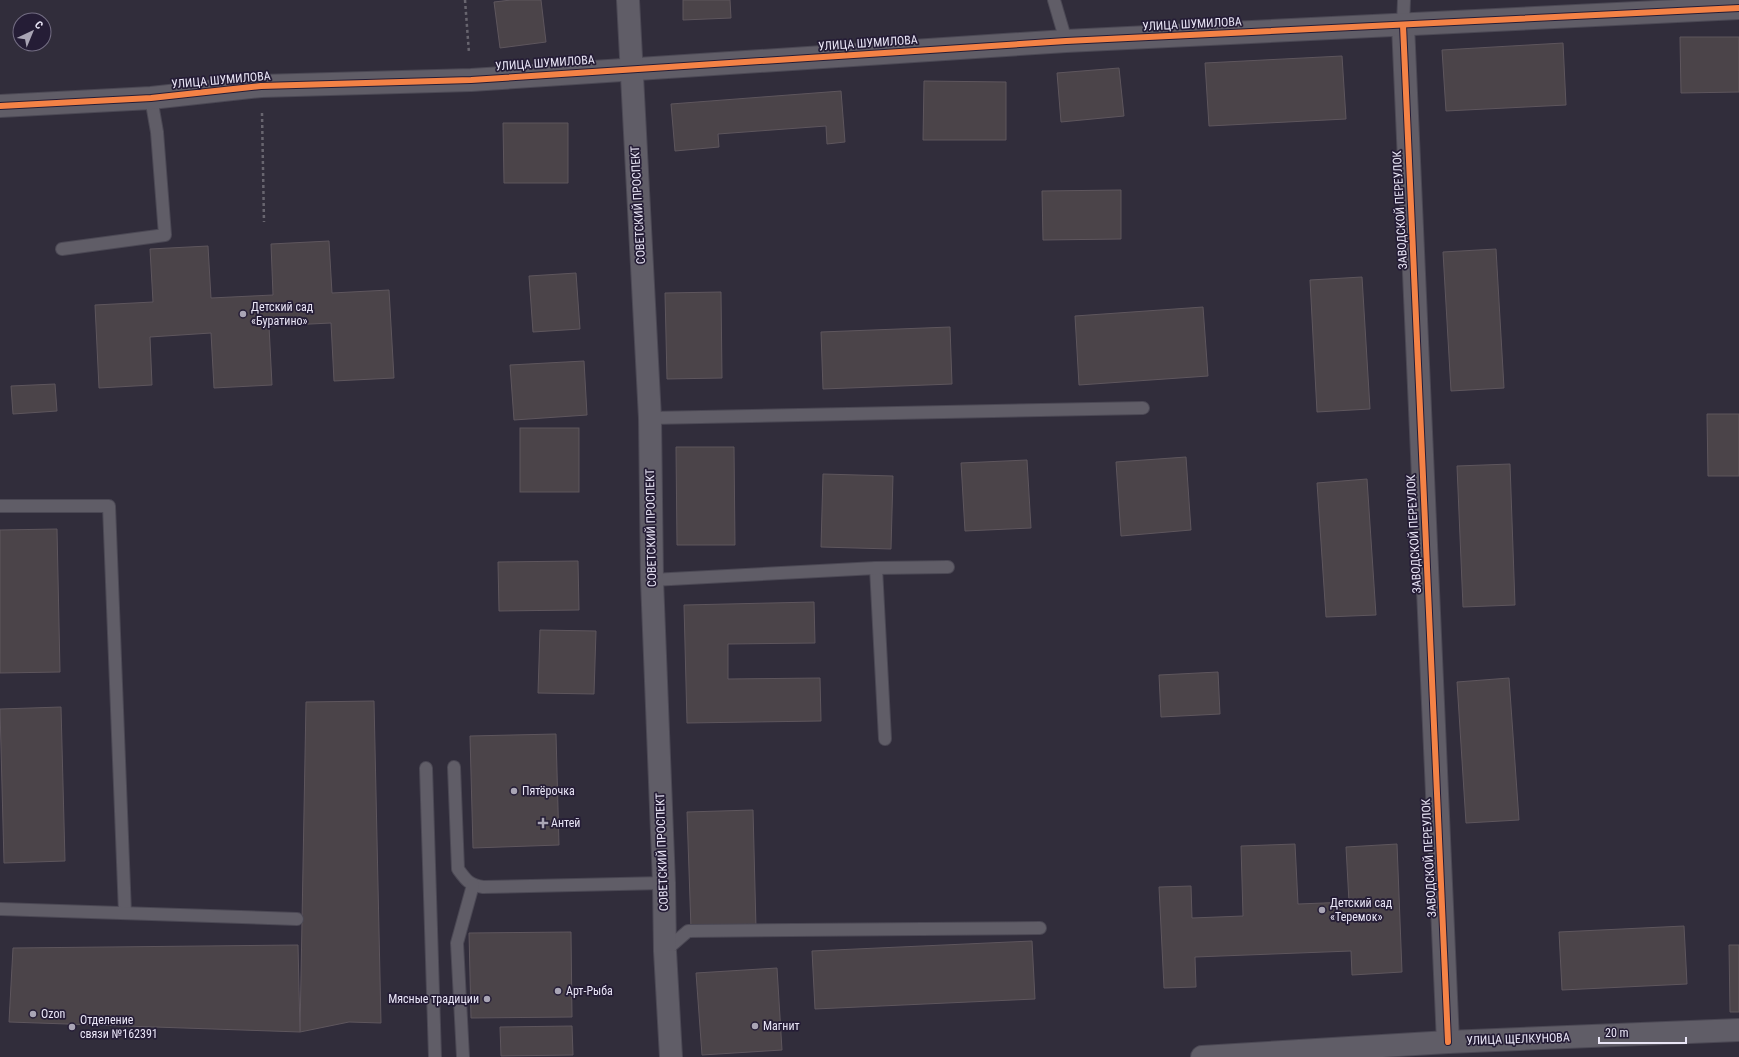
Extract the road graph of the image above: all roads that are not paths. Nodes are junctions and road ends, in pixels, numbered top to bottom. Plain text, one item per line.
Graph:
1 (628, 0) edge
2 (1054, 0) edge
3 (1404, 0) edge
4 (1739, 8) edge
5 (1403, 25) junction
6 (1066, 41) junction
7 (631, 68) junction
8 (150, 98) junction
9 (0, 106) edge
10 (62, 249) dead end
11 (1143, 408) dead end
12 (650, 418) junction
13 (0, 506) edge
14 (948, 567) dead end
15 (876, 568) junction
16 (652, 580) junction
17 (885, 739) dead end
18 (454, 767) dead end
19 (426, 768) dead end
20 (664, 883) junction
21 (473, 885) junction
22 (0, 909) edge
23 (125, 913) junction
24 (297, 919) dead end
25 (1040, 928) dead end
26 (665, 951) junction
27 (1739, 1030) edge
28 (1448, 1042) junction
29 (435, 1057) edge
30 (463, 1057) edge
31 (671, 1057) edge
32 (1202, 1057) edge

1 - 7 street, СОВЕТСКИЙ ПРОСПЕКТ
2 - 6 lane
3 - 5 lane
4 - 5 street, УЛИЦА ШУМИЛОВА
5 - 6 street, УЛИЦА ШУМИЛОВА
5 - 28 street, ЗАВОДСКОЙ ПЕРЕУЛОК
6 - 7 street, УЛИЦА ШУМИЛОВА
7 - 8 street, УЛИЦА ШУМИЛОВА
7 - 12 street, СОВЕТСКИЙ ПРОСПЕКТ
8 - 9 street, УЛИЦА ШУМИЛОВА
8 - 10 lane
11 - 12 lane
12 - 16 street, СОВЕТСКИЙ ПРОСПЕКТ
13 - 23 lane
14 - 15 lane
15 - 16 lane
15 - 17 lane
16 - 20 street, СОВЕТСКИЙ ПРОСПЕКТ
18 - 21 lane
19 - 29 lane
20 - 21 lane
20 - 26 street, СОВЕТСКИЙ ПРОСПЕКТ
21 - 30 lane
22 - 23 lane
23 - 24 lane
25 - 26 lane
26 - 31 street, СОВЕТСКИЙ ПРОСПЕКТ
27 - 28 street, УЛИЦА ЩЕЛКУНОВА
28 - 32 street, УЛИЦА ЩЕЛКУНОВА

